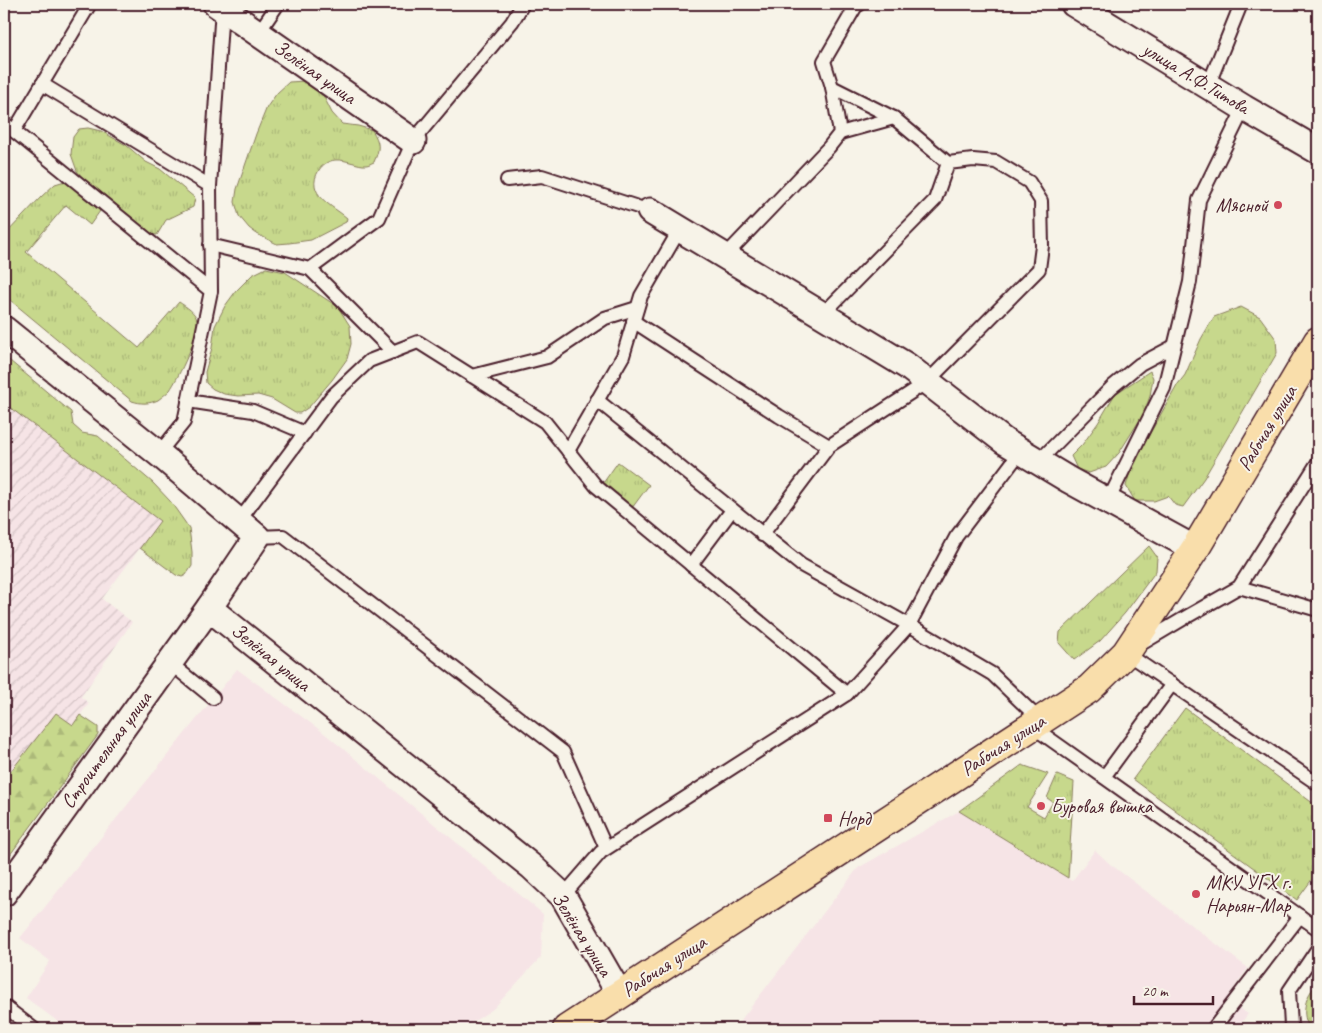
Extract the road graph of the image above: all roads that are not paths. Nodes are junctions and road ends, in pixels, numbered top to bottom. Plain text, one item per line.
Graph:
1 (90, 4) edge
2 (278, 4) edge
3 (524, 4) edge
4 (860, 4) edge
5 (1074, 4) edge
6 (1242, 4) edge
7 (219, 6) edge
8 (259, 32) junction
9 (42, 84) junction
10 (1208, 86) junction
11 (832, 87) junction
12 (1244, 108) junction
13 (894, 118) junction
14 (9, 126) edge
15 (840, 133) junction
16 (413, 141) junction
17 (1318, 151) edge
18 (948, 163) junction
19 (507, 180) dead end
20 (210, 186) junction
21 (650, 211) joint
22 (680, 229) junction
23 (210, 245) junction
24 (725, 256) junction
25 (310, 269) junction
26 (211, 291) junction
27 (637, 308) junction
28 (822, 315) junction
29 (633, 321) junction
30 (4, 329) edge
31 (1174, 346) junction
32 (1316, 351) edge
33 (393, 352) junction
34 (472, 376) junction
35 (926, 382) junction
36 (597, 400) junction
37 (188, 402) junction
38 (304, 433) junction
39 (829, 446) junction
40 (568, 451) junction
41 (159, 453) junction
42 (1030, 457) junction
43 (1318, 462) edge
44 (1108, 501) junction
45 (732, 510) junction
46 (239, 521) junction
47 (762, 535) junction
48 (257, 537) junction
49 (1195, 549) junction
50 (691, 564) junction
51 (1239, 587) junction
52 (209, 608) junction
53 (1318, 610) edge
54 (910, 625) junction
55 (1126, 652) junction
56 (170, 663) junction
57 (1172, 684) junction
58 (847, 694) junction
59 (213, 698) dead end
60 (1037, 724) junction
61 (1104, 777) junction
62 (1318, 784) edge
63 (606, 848) junction
64 (4, 893) edge
65 (563, 896) junction
66 (1300, 916) junction
67 (1318, 929) edge
68 (1318, 948) edge
69 (620, 995) junction
70 (4, 1006) edge
71 (34, 1029) edge
72 (567, 1029) edge
73 (1213, 1029) edge
74 (1293, 1029) edge

1 - 9 lane
2 - 8 lane
3 - 16 lane
4 - 11 lane
5 - 10 street, улица А.Ф.Титова
6 - 10 lane
7 - 8 street, Зелёная улица
7 - 20 lane
8 - 16 street, Зелёная улица
9 - 14 lane
9 - 20 lane
10 - 12 street, улица А.Ф.Титова
11 - 13 lane
11 - 15 lane
12 - 17 street, улица А.Ф.Титова
12 - 31 lane
13 - 15 lane
13 - 18 lane
14 - 26 lane
15 - 24 lane
16 - 25 lane
18 - 28 lane
18 - 35 lane
19 - 21 lane
20 - 23 lane
21 - 22 street
22 - 24 street
22 - 27 lane
23 - 25 lane
23 - 26 lane
24 - 28 street
25 - 33 lane
26 - 37 lane
27 - 29 lane
27 - 34 lane
28 - 35 street
29 - 36 lane
29 - 39 lane
30 - 41 street
31 - 42 lane
31 - 44 lane
32 - 49 main road, Рабочая улица
33 - 34 lane
33 - 38 lane
34 - 40 lane
35 - 39 lane
35 - 42 street
36 - 40 lane
36 - 45 lane
37 - 38 lane
37 - 41 lane
38 - 46 lane
39 - 47 lane
40 - 50 lane
41 - 46 street
42 - 44 street
42 - 54 lane
43 - 51 lane
44 - 49 street
45 - 47 lane
45 - 50 lane
46 - 48 street
47 - 54 lane
48 - 52 street
48 - 63 lane
49 - 55 main road, Рабочая улица
50 - 58 lane
51 - 53 lane
51 - 55 lane
52 - 56 street, Строительная улица
52 - 65 street, Зелёная улица
54 - 58 lane
54 - 60 lane
55 - 57 lane
55 - 60 main road, Рабочая улица
56 - 59 lane
56 - 64 street, Строительная улица
57 - 61 lane
57 - 62 lane
58 - 63 lane
60 - 61 lane
60 - 69 main road, Рабочая улица
61 - 66 lane
63 - 65 lane
65 - 69 street, Зелёная улица
66 - 67 lane
66 - 73 lane
68 - 74 lane
69 - 72 main road, Рабочая улица
70 - 71 lane

